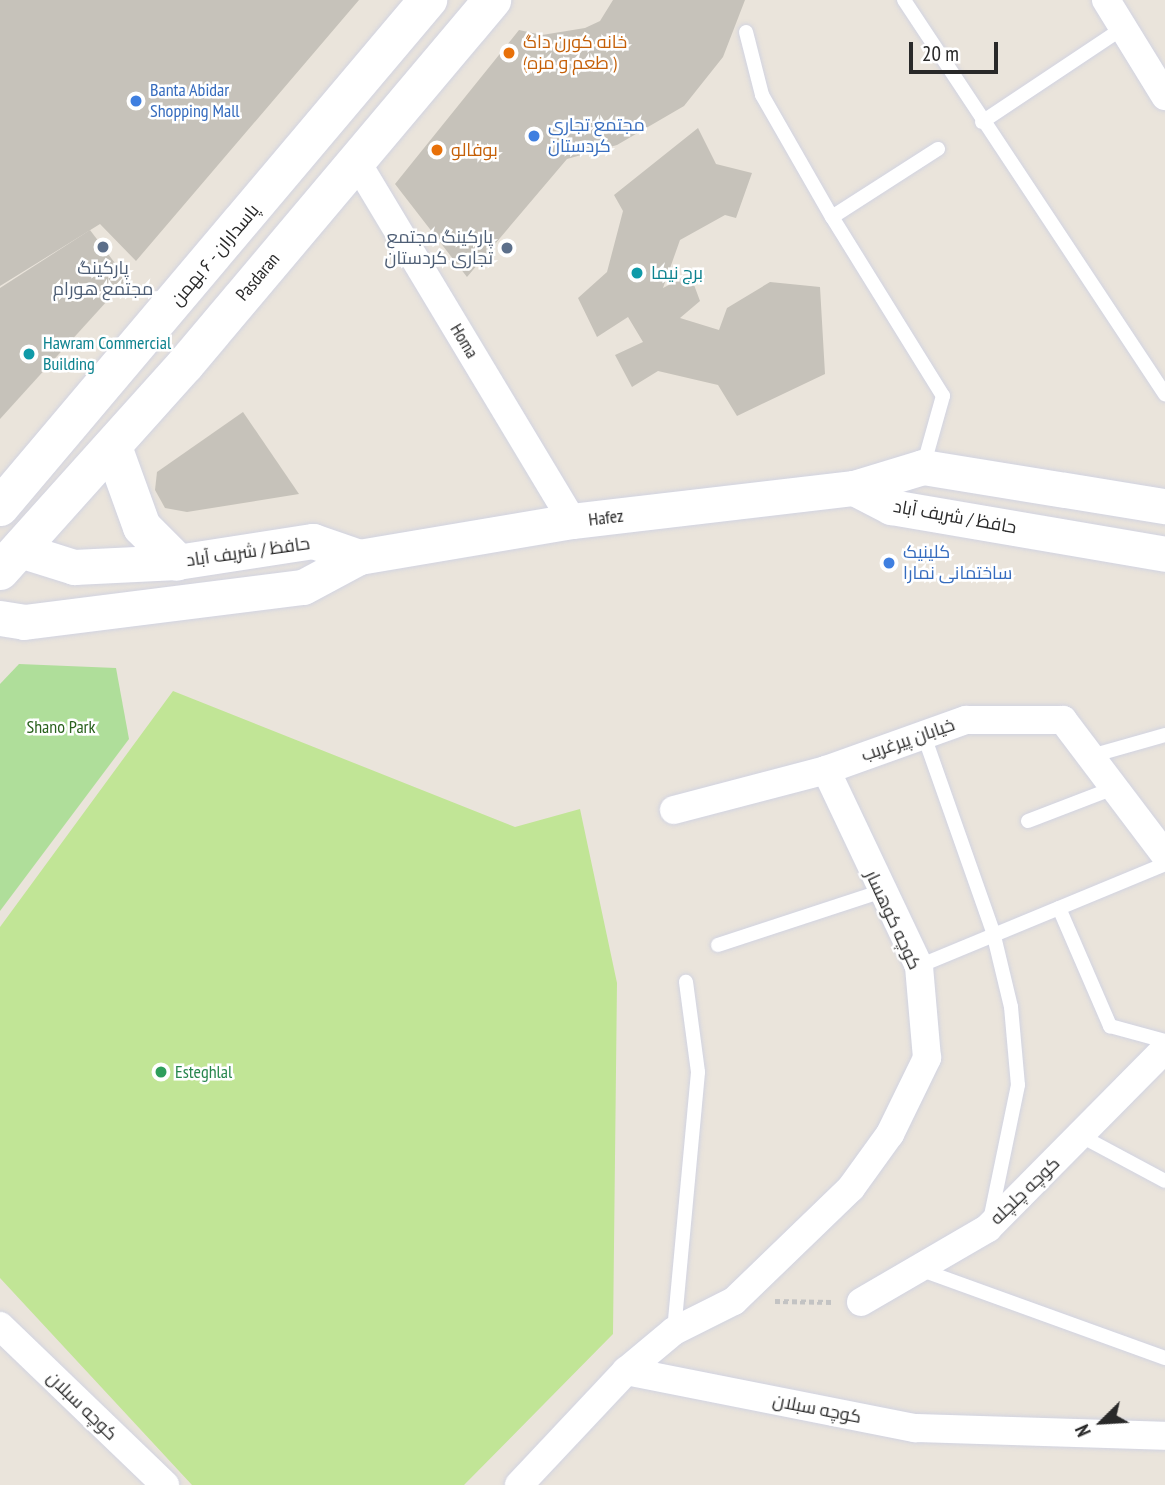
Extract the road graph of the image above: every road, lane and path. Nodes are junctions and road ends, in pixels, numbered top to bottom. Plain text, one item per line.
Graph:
1 (428, 0) edge
2 (492, 0) edge
3 (904, 0) edge
4 (1106, 0) edge
5 (1123, 28) junction
6 (747, 32) dead end
7 (1165, 96) edge
8 (982, 122) junction
9 (939, 149) dead end
10 (356, 161) junction
11 (832, 217) junction
12 (1165, 394) edge
13 (113, 447) junction
14 (923, 467) junction
15 (854, 488) junction
16 (1165, 506) edge
17 (0, 507) edge
18 (572, 522) junction
19 (7, 554) edge
20 (1165, 554) edge
21 (359, 557) junction
22 (177, 562) junction
23 (0, 618) edge
24 (922, 731) junction
25 (1165, 735) edge
26 (1091, 756) junction
27 (826, 770) junction
28 (1114, 788) junction
29 (674, 810) dead end
30 (1028, 821) dead end
31 (1160, 840) edge
32 (1165, 864) edge
33 (879, 892) junction
34 (1059, 908) junction
35 (993, 932) junction
36 (718, 945) dead end
37 (919, 965) junction
38 (686, 982) dead end
39 (1165, 1041) edge
40 (1165, 1049) edge
41 (1081, 1136) junction
42 (1165, 1181) edge
43 (988, 1228) junction
44 (915, 1268) junction
45 (734, 1301) junction
46 (861, 1302) joint
47 (0, 1326) edge
48 (674, 1331) junction
49 (1165, 1358) edge
50 (626, 1371) junction
51 (1165, 1436) edge
52 (165, 1485) edge
53 (519, 1485) edge

1 - 17 main road, پاسداران - ۶ بهمن
2 - 10 main road, Pasdaran
3 - 8 lane
4 - 5 street
5 - 7 street
5 - 8 lane
6 - 11 lane
8 - 12 lane
9 - 11 lane
10 - 13 main road, Pasdaran
10 - 18 street, Homa
11 - 14 lane
13 - 19 main road, Pasdaran
13 - 22 main road
14 - 15 street, حافظ / شریف آباد
14 - 16 street, حافظ / شریف آباد
15 - 18 street, Hafez
15 - 20 street, حافظ / شریف آباد
18 - 21 street, Hafez
19 - 22 street, حافظ / شریف آباد
21 - 22 street, حافظ / شریف آباد
21 - 23 street, حافظ / شریف آباد
24 - 26 street, خیابان پیرغریب
24 - 27 street, خیابان پیرغریب
24 - 35 lane
25 - 26 lane
26 - 28 street, خیابان پیرغریب
27 - 29 street, خیابان پیرغریب
27 - 33 street, کوچه کوهسار
28 - 30 lane
28 - 31 street, خیابان پیرغریب
32 - 34 lane
33 - 36 lane
33 - 37 street, کوچه کوهسار
34 - 35 lane
34 - 39 lane
35 - 37 lane
35 - 43 lane
37 - 45 street, کوچه کوهسار
38 - 48 lane
40 - 41 street, کوچه چلچله
41 - 42 lane
41 - 43 street, کوچه چلچله
43 - 44 street, کوچه چلچله
44 - 46 street, کوچه چلچله
44 - 49 lane
45 - 46 path
45 - 48 street
47 - 52 street, کوچه سبلان
48 - 50 street
50 - 51 street, کوچه سبلان
50 - 53 street

